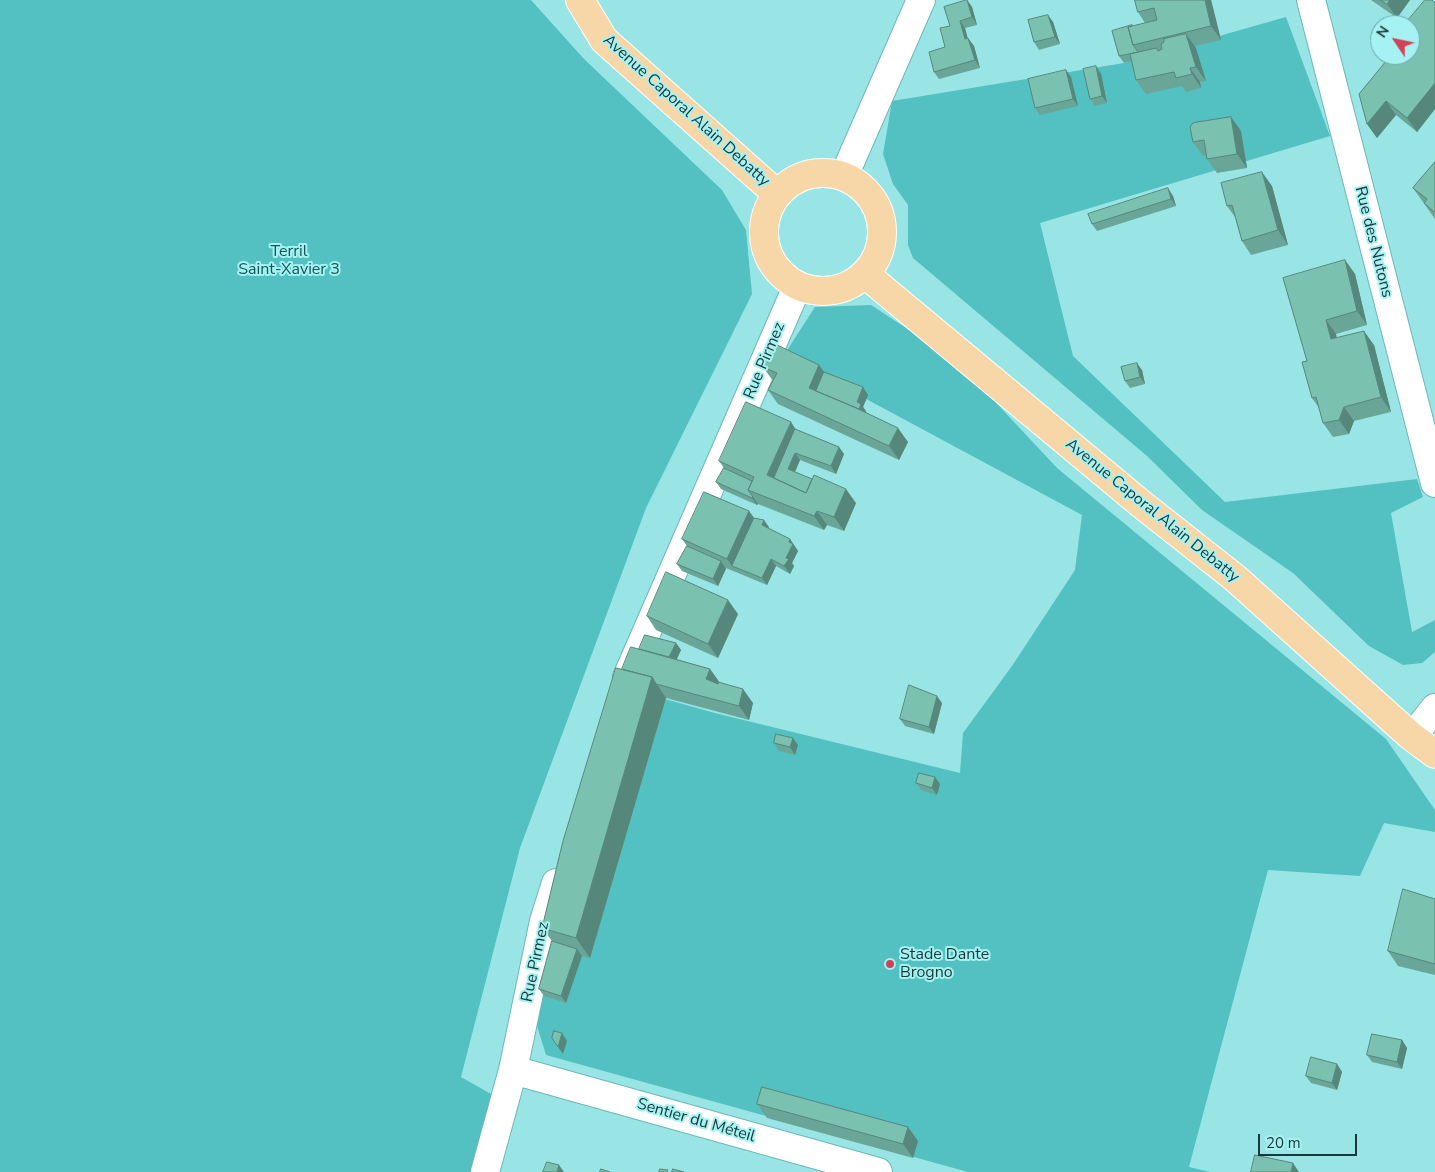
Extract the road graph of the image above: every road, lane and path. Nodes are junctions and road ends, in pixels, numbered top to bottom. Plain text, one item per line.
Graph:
1 (580, 0) edge
2 (920, 0) edge
3 (1311, 0) edge
4 (844, 176) junction
5 (777, 194) junction
6 (865, 274) junction
7 (797, 287) junction
8 (1435, 483) edge
9 (618, 698) edge
10 (1435, 708) edge
11 (1412, 737) junction
12 (1435, 754) edge
13 (564, 856) edge
14 (513, 1070) junction
15 (485, 1172) edge
16 (878, 1172) edge

1 - 5 main road, Avenue Caporal Alain Debatty
2 - 4 street
3 - 8 street, Rue des Nutons
4 - 5 main road
4 - 6 main road
5 - 7 main road
6 - 7 main road
6 - 11 main road, Avenue Caporal Alain Debatty
7 - 9 street, Rue Pirmez
10 - 11 street
11 - 12 main road, Avenue Caporal Alain Debatty
13 - 14 street, Rue Pirmez
14 - 15 street, Rue Pirmez
14 - 16 street, Sentier du Méteil

